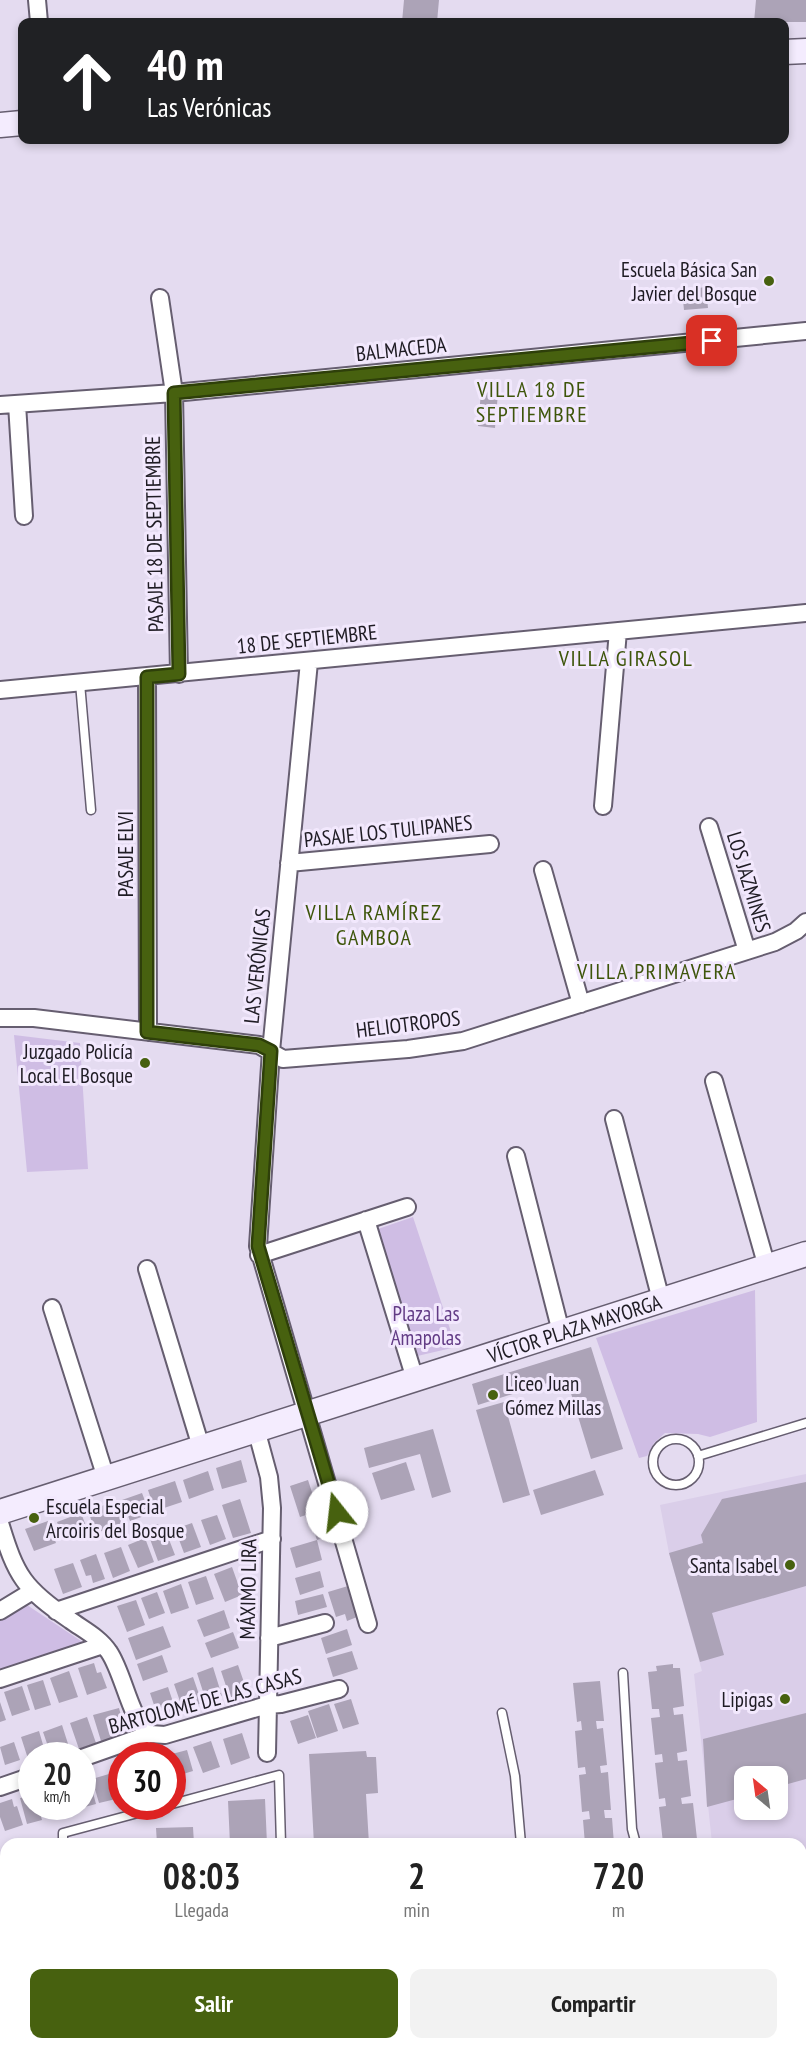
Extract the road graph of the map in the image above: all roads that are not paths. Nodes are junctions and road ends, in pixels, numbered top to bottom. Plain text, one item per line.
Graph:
1 (37, 0) edge
2 (39, 18) edge
3 (806, 51) edge
4 (789, 52) edge
5 (18, 123) edge
6 (0, 125) edge
7 (160, 298) dead end
8 (806, 332) edge
9 (174, 393) junction
10 (17, 404) junction
11 (0, 405) edge
12 (24, 516) dead end
13 (806, 613) edge
14 (618, 631) junction
15 (309, 662) junction
16 (179, 674) junction
17 (147, 677) junction
18 (80, 683) junction
19 (0, 690) edge
20 (603, 806) dead end
21 (91, 810) dead end
22 (709, 827) dead end
23 (490, 844) dead end
24 (290, 863) junction
25 (543, 870) dead end
26 (806, 922) edge
27 (747, 951) junction
28 (581, 1004) junction
29 (0, 1018) edge
30 (147, 1032) junction
31 (271, 1051) junction
32 (714, 1081) dead end
33 (614, 1119) dead end
34 (516, 1156) dead end
35 (407, 1207) dead end
36 (366, 1220) junction
37 (806, 1254) edge
38 (259, 1255) junction
39 (767, 1267) junction
40 (147, 1269) dead end
41 (661, 1300) junction
42 (52, 1308) dead end
43 (561, 1332) junction
44 (415, 1378) junction
45 (308, 1412) junction
46 (806, 1423) edge
47 (256, 1429) junction
48 (201, 1447) junction
49 (698, 1456) junction
50 (106, 1478) junction
51 (0, 1512) edge
52 (0, 1523) edge
53 (272, 1539) junction
54 (31, 1592) junction
55 (0, 1611) edge
56 (56, 1611) junction
57 (326, 1623) dead end
58 (368, 1624) dead end
59 (269, 1638) junction
60 (103, 1645) junction
61 (623, 1673) dead end
62 (0, 1679) edge
63 (339, 1689) dead end
64 (267, 1705) junction
65 (502, 1713) dead end
66 (150, 1734) junction
67 (96, 1753) edge
68 (267, 1753) dead end
69 (18, 1781) edge
70 (0, 1787) edge
71 (186, 1800) edge
72 (112, 1820) edge
73 (63, 1838) edge
74 (282, 1838) edge
75 (520, 1838) edge
76 (634, 1838) edge

1 - 2 street
3 - 4 street
5 - 6 street
7 - 9 street, PASAJE 18 DE SEPTIEMBRE
8 - 9 street, BALMACEDA
9 - 10 street, BALMACEDA
9 - 16 street, PASAJE 18 DE SEPTIEMBRE
10 - 11 street, BALMACEDA
10 - 12 street
13 - 14 street, 18 DE SEPTIEMBRE
14 - 15 street, 18 DE SEPTIEMBRE
14 - 20 street
15 - 16 street, 18 DE SEPTIEMBRE
15 - 24 street, LAS VERÓNICAS
16 - 17 street, 18 DE SEPTIEMBRE
17 - 18 street, 18 DE SEPTIEMBRE
17 - 30 street, PASAJE ELVI
18 - 19 street, 18 DE SEPTIEMBRE
18 - 21 lane
22 - 27 street, LOS JAZMINES
23 - 24 street, PASAJE LOS TULIPANES
24 - 31 street, LAS VERÓNICAS
25 - 28 street
26 - 27 street, HELIOTROPOS
27 - 28 street, HELIOTROPOS
28 - 31 street, HELIOTROPOS
29 - 30 street, HELIOTROPOS
30 - 31 street, HELIOTROPOS
31 - 38 street, LAS VERÓNICAS
32 - 39 street
33 - 41 street
34 - 43 street
35 - 36 street
36 - 38 street
36 - 44 street
37 - 39 street, VÍCTOR PLAZA MAYORGA
38 - 45 street, LAS VERÓNICAS
39 - 41 street, VÍCTOR PLAZA MAYORGA
40 - 48 street
41 - 43 street, VÍCTOR PLAZA MAYORGA
42 - 50 street
43 - 44 street, VÍCTOR PLAZA MAYORGA
44 - 45 street, VÍCTOR PLAZA MAYORGA
45 - 47 street, VÍCTOR PLAZA MAYORGA
45 - 58 street, LAS VERÓNICAS
46 - 49 lane
47 - 48 street, VÍCTOR PLAZA MAYORGA
47 - 53 street, MÁXIMO LIRA
48 - 50 street, VÍCTOR PLAZA MAYORGA
49 - 49 lane
50 - 51 street, VÍCTOR PLAZA MAYORGA
52 - 54 street
53 - 56 street
53 - 59 street, MÁXIMO LIRA
54 - 55 street
54 - 56 street
56 - 60 street
57 - 59 street
59 - 64 street, MÁXIMO LIRA
60 - 62 street
60 - 66 street
61 - 76 lane
63 - 64 street, BARTOLOMÉ DE LAS CASAS
64 - 66 street, BARTOLOMÉ DE LAS CASAS
64 - 68 street, MÁXIMO LIRA
65 - 75 lane
66 - 67 street, BARTOLOMÉ DE LAS CASAS
69 - 70 street
71 - 74 lane
72 - 73 lane

